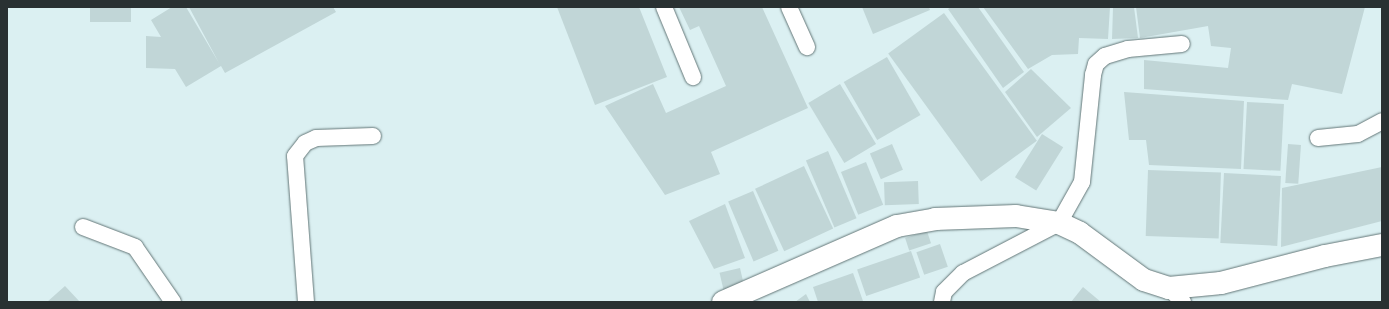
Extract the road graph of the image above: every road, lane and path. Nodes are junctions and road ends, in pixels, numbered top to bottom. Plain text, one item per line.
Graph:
1 (664, 7) edge
2 (789, 7) edge
3 (1182, 44) dead end
4 (807, 47) dead end
5 (693, 78) dead end
6 (1382, 121) edge
7 (373, 136) dead end
8 (1318, 138) dead end
9 (1059, 223) junction
10 (83, 227) dead end
11 (1382, 245) edge
12 (1176, 295) edge
13 (173, 302) edge
14 (306, 302) edge
15 (723, 302) edge
16 (942, 302) edge

1 - 5 lane
2 - 4 lane
3 - 9 lane
6 - 8 lane
7 - 14 lane
9 - 12 street
9 - 15 street
9 - 16 lane
10 - 13 lane
11 - 12 street

